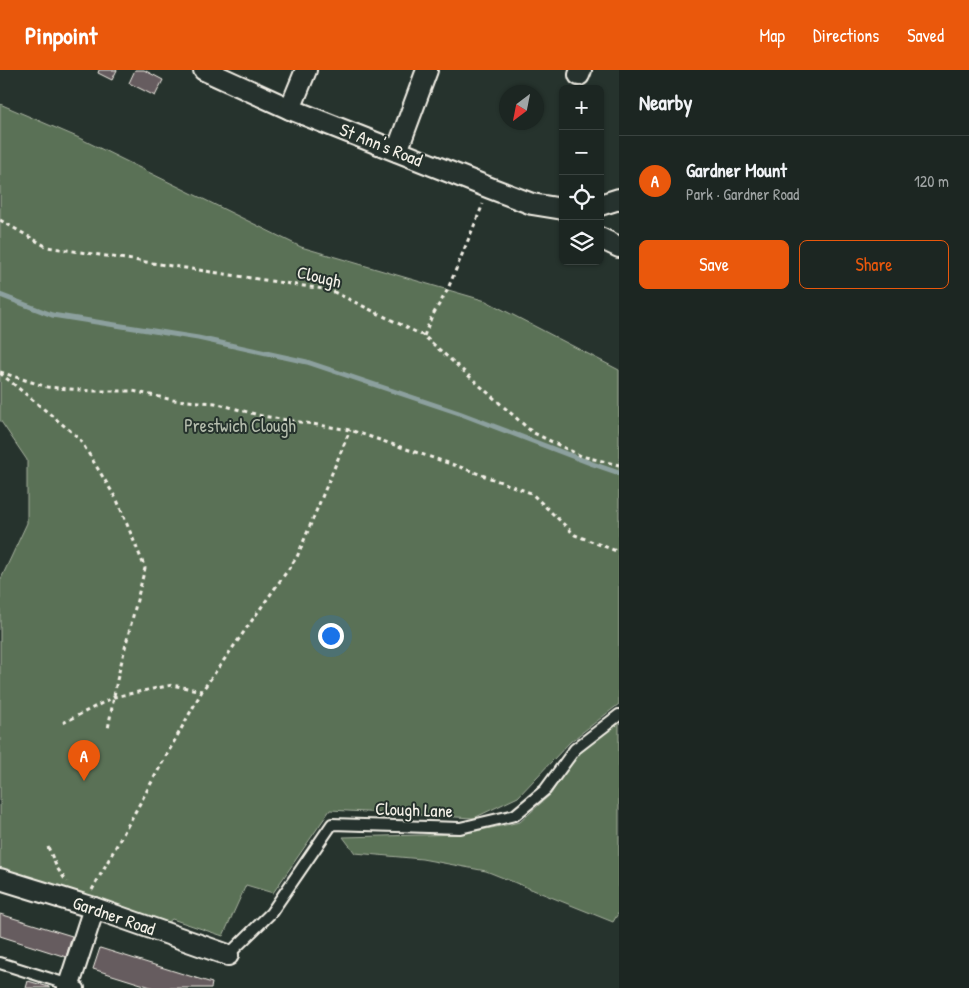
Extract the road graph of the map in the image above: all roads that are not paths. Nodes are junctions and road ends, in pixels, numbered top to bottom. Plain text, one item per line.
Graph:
1 (204, 70) edge
2 (306, 70) edge
3 (428, 70) edge
4 (290, 108) junction
5 (397, 151) junction
6 (619, 199) edge
7 (604, 204) edge
8 (559, 208) edge
9 (604, 240) edge
10 (619, 247) edge
11 (619, 715) edge
12 (0, 879) edge
13 (90, 907) junction
14 (228, 955) joint
15 (0, 963) edge
16 (72, 987) edge

1 - 4 street, St Ann's Road
2 - 4 street
3 - 5 street
4 - 5 street, St Ann's Road
5 - 8 street, St Ann's Road
6 - 7 street
9 - 10 street
11 - 14 lane, Clough Lane
12 - 13 street, Gardner Road
13 - 14 street, Gardner Road
13 - 16 street
15 - 16 lane

